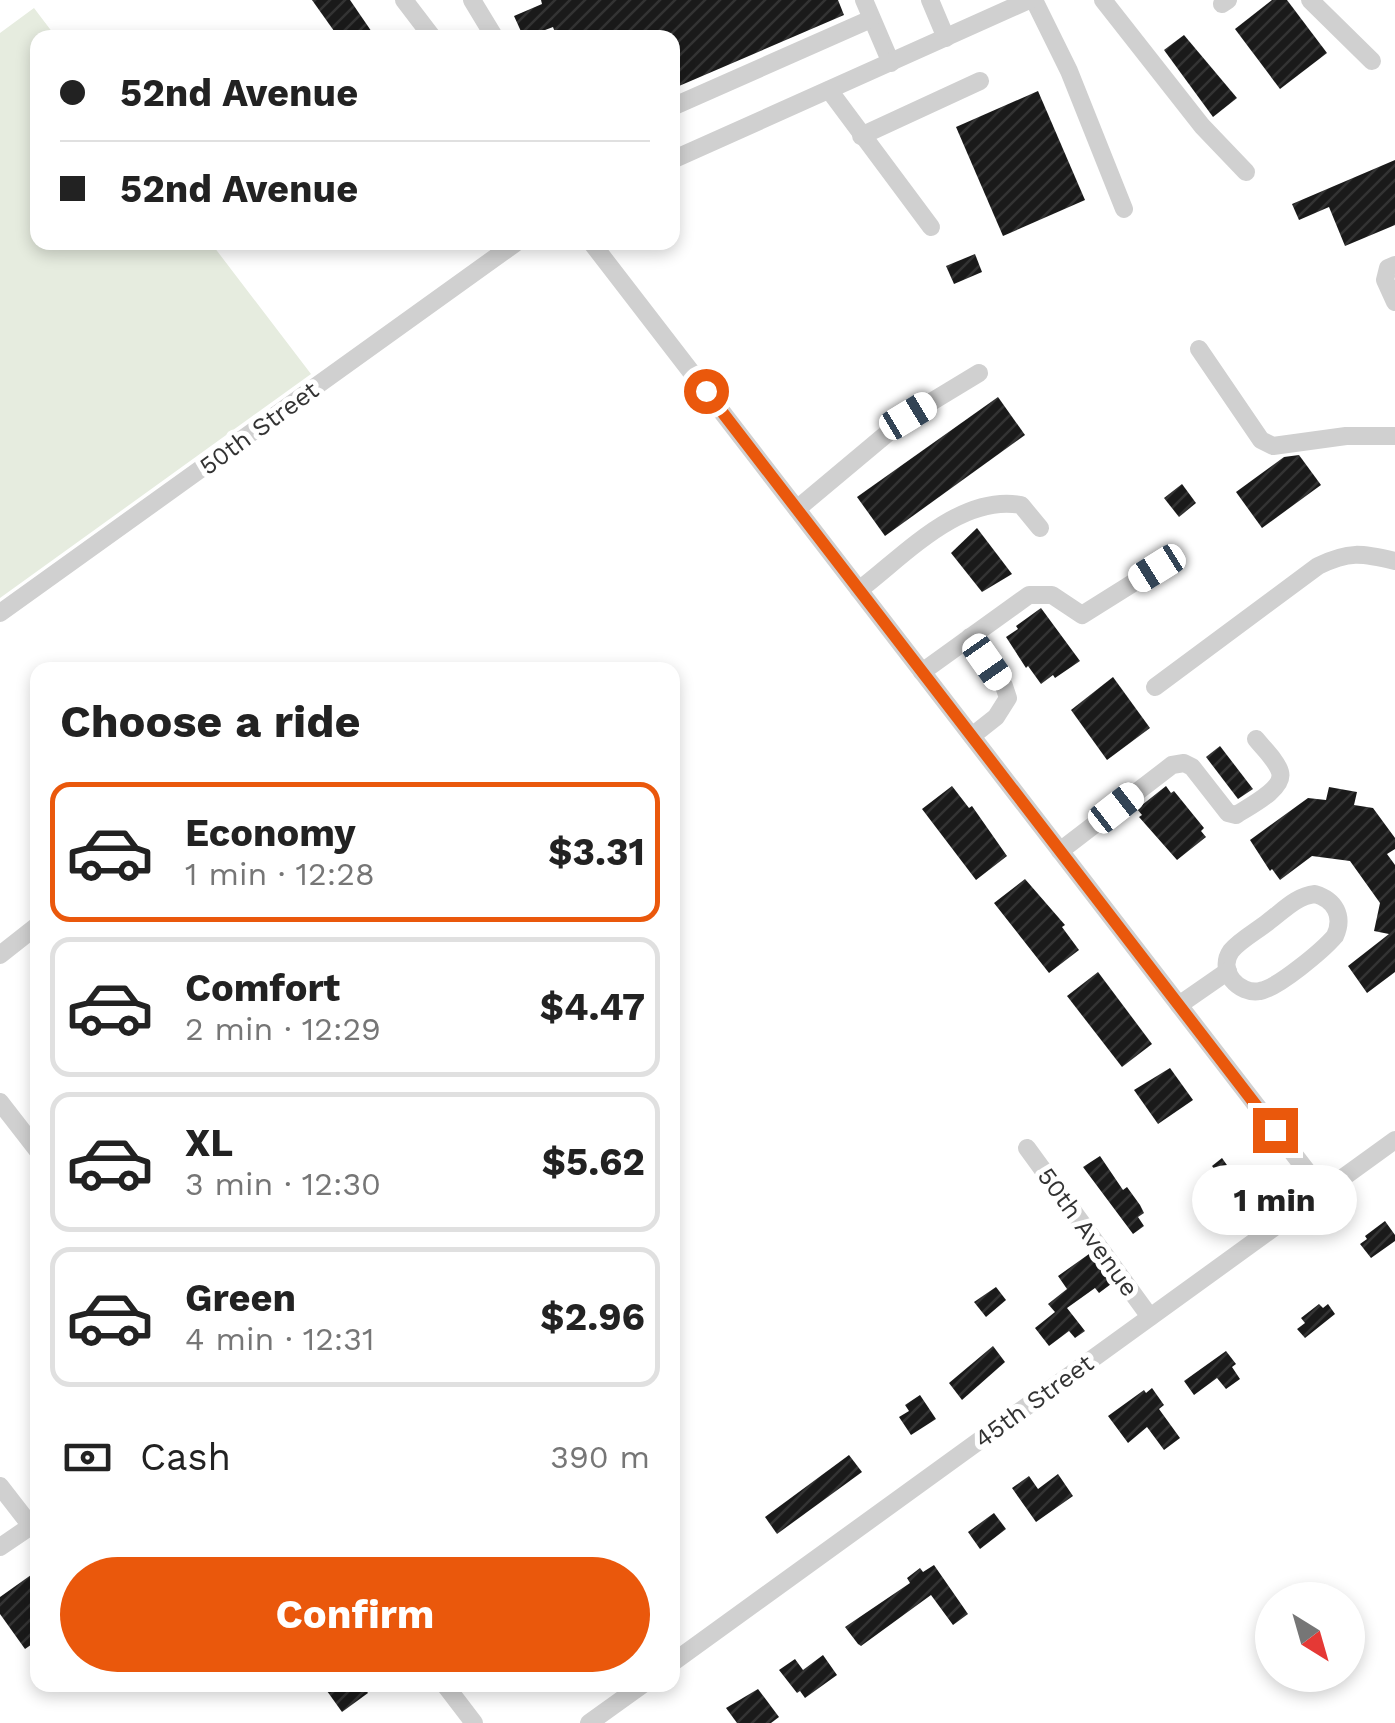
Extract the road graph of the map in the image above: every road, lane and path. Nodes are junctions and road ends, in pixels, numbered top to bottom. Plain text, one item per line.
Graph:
1 (404, 0) edge
2 (472, 0) edge
3 (864, 0) edge
4 (930, 0) edge
5 (1032, 0) edge
6 (1103, 0) edge
7 (1310, 0) edge
8 (871, 19) junction
9 (427, 30) edge
10 (490, 30) edge
11 (946, 38) junction
12 (1372, 61) dead end
13 (891, 63) junction
14 (980, 81) dead end
15 (829, 90) junction
16 (680, 104) edge
17 (861, 136) junction
18 (680, 156) edge
19 (1246, 172) dead end
20 (1124, 209) dead end
21 (931, 227) dead end
22 (507, 250) edge
23 (597, 250) edge
24 (1395, 265) edge
25 (1395, 302) edge
26 (1199, 349) dead end
27 (979, 373) dead end
28 (1395, 436) edge
29 (797, 509) junction
30 (1040, 528) dead end
31 (1395, 560) edge
32 (1157, 568) dead end
33 (859, 590) junction
34 (0, 613) edge
35 (970, 638) junction
36 (922, 672) junction
37 (1154, 687) dead end
38 (972, 736) junction
39 (1256, 739) dead end
40 (1060, 851) junction
41 (30, 932) edge
42 (0, 956) edge
43 (1228, 971) junction
44 (1178, 1005) junction
45 (0, 1102) edge
46 (1395, 1140) edge
47 (30, 1141) edge
48 (1027, 1148) dead end
49 (1323, 1192) junction
50 (1150, 1317) junction
51 (0, 1486) edge
52 (30, 1525) edge
53 (30, 1527) edge
54 (0, 1547) edge
55 (680, 1657) edge
56 (451, 1692) edge
57 (632, 1692) edge
58 (474, 1723) edge
59 (590, 1723) edge

1 - 9 street
2 - 10 street
3 - 8 street
4 - 11 street
5 - 11 street
5 - 20 street
6 - 19 street
7 - 12 street
8 - 13 street
8 - 16 street
11 - 13 street
13 - 15 street
14 - 17 street
15 - 17 street
15 - 18 street
17 - 21 street
22 - 34 street, 50th Street
23 - 29 street
24 - 25 street
26 - 28 street
27 - 29 street
29 - 33 street
30 - 33 street
31 - 37 street
32 - 35 street
33 - 36 street
35 - 36 street
35 - 38 street
36 - 38 street
38 - 40 street
39 - 40 street
40 - 44 street
41 - 42 street
43 - 43 street
43 - 44 street
44 - 49 street
45 - 47 street
46 - 49 street, 45th Street
48 - 50 street, 50th Avenue
49 - 50 street, 45th Street
50 - 55 street, 45th Street
51 - 52 street
53 - 54 street
56 - 58 street
57 - 59 street

